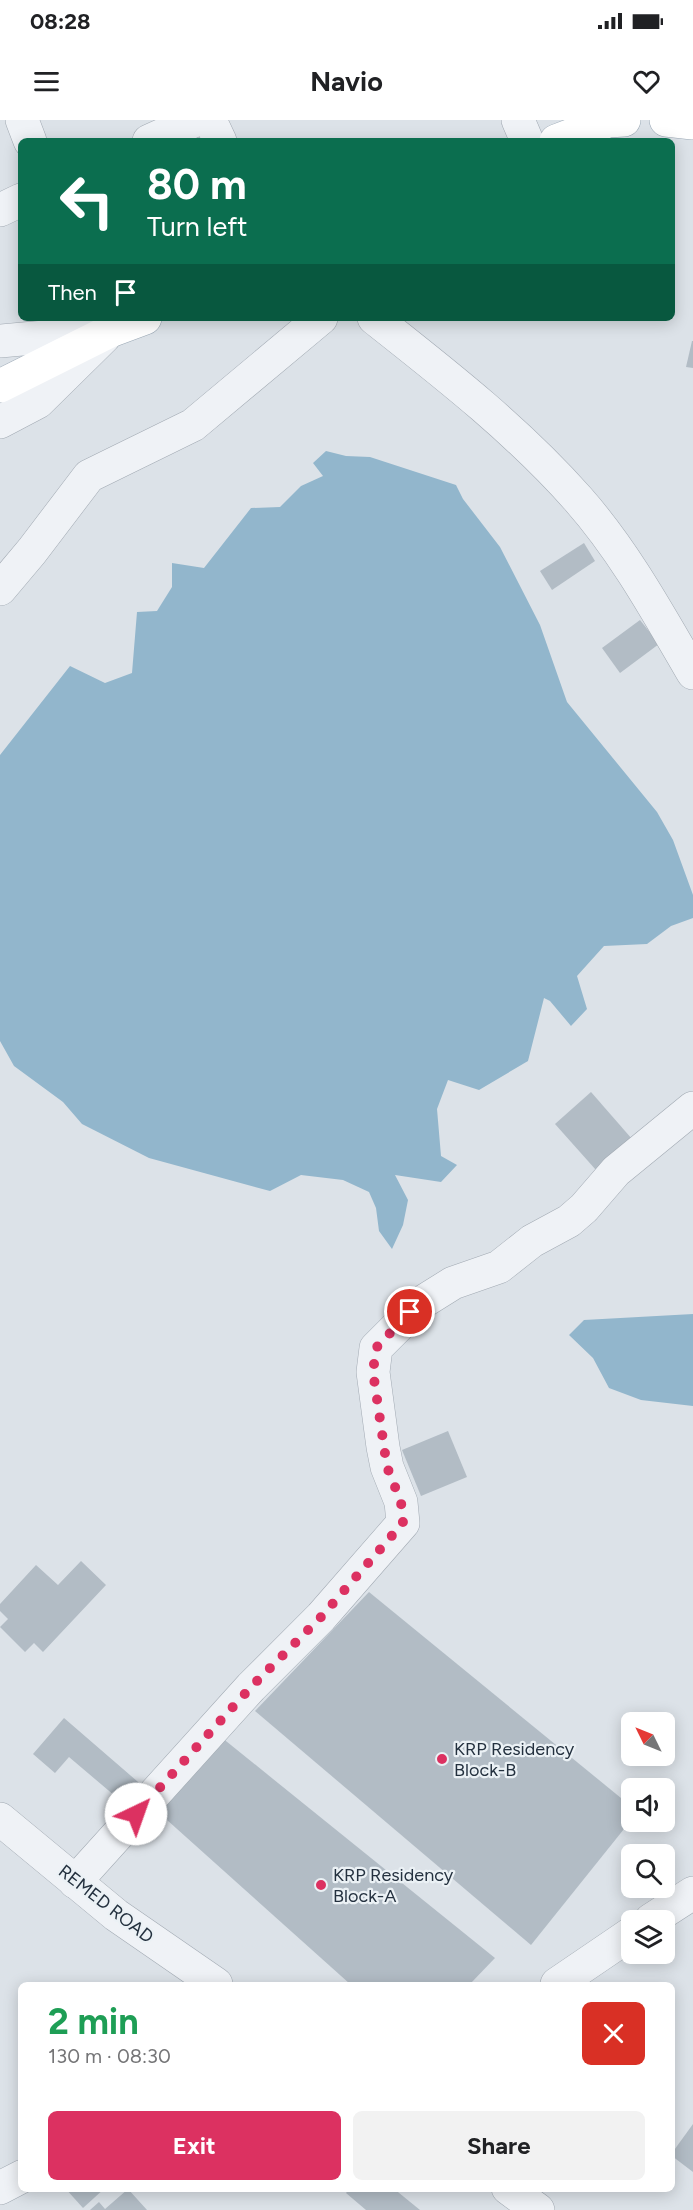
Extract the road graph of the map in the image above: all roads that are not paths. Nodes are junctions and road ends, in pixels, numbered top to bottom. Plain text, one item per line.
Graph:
1 (22, 120) edge
2 (196, 120) edge
3 (210, 120) edge
4 (518, 120) edge
5 (613, 120) edge
6 (666, 120) edge
7 (693, 123) edge
8 (29, 138) edge
9 (156, 138) edge
10 (219, 138) edge
11 (526, 138) edge
12 (564, 138) edge
13 (18, 201) edge
14 (0, 210) edge
15 (137, 321) edge
16 (317, 321) edge
17 (378, 321) edge
18 (110, 331) junction
19 (0, 341) edge
20 (0, 387) edge
21 (0, 422) edge
22 (0, 589) edge
23 (693, 673) edge
24 (693, 1108) edge
25 (0, 1819) edge
26 (75, 1882) junction
27 (693, 1893) edge
28 (667, 1910) edge
29 (621, 1940) edge
30 (213, 1982) edge
31 (560, 1982) edge
32 (18, 2179) edge
33 (0, 2188) edge
34 (513, 2192) edge
35 (538, 2210) edge

1 - 8 street
2 - 9 street
3 - 10 street
4 - 11 street
5 - 12 main road
6 - 7 main road
13 - 14 street
15 - 18 main road
16 - 22 street
17 - 23 street
18 - 19 street
18 - 20 main road
18 - 21 street
24 - 26 street
25 - 26 street, REMED ROAD
26 - 30 street, REMED ROAD
27 - 28 street
29 - 31 street
32 - 33 street
34 - 35 street

